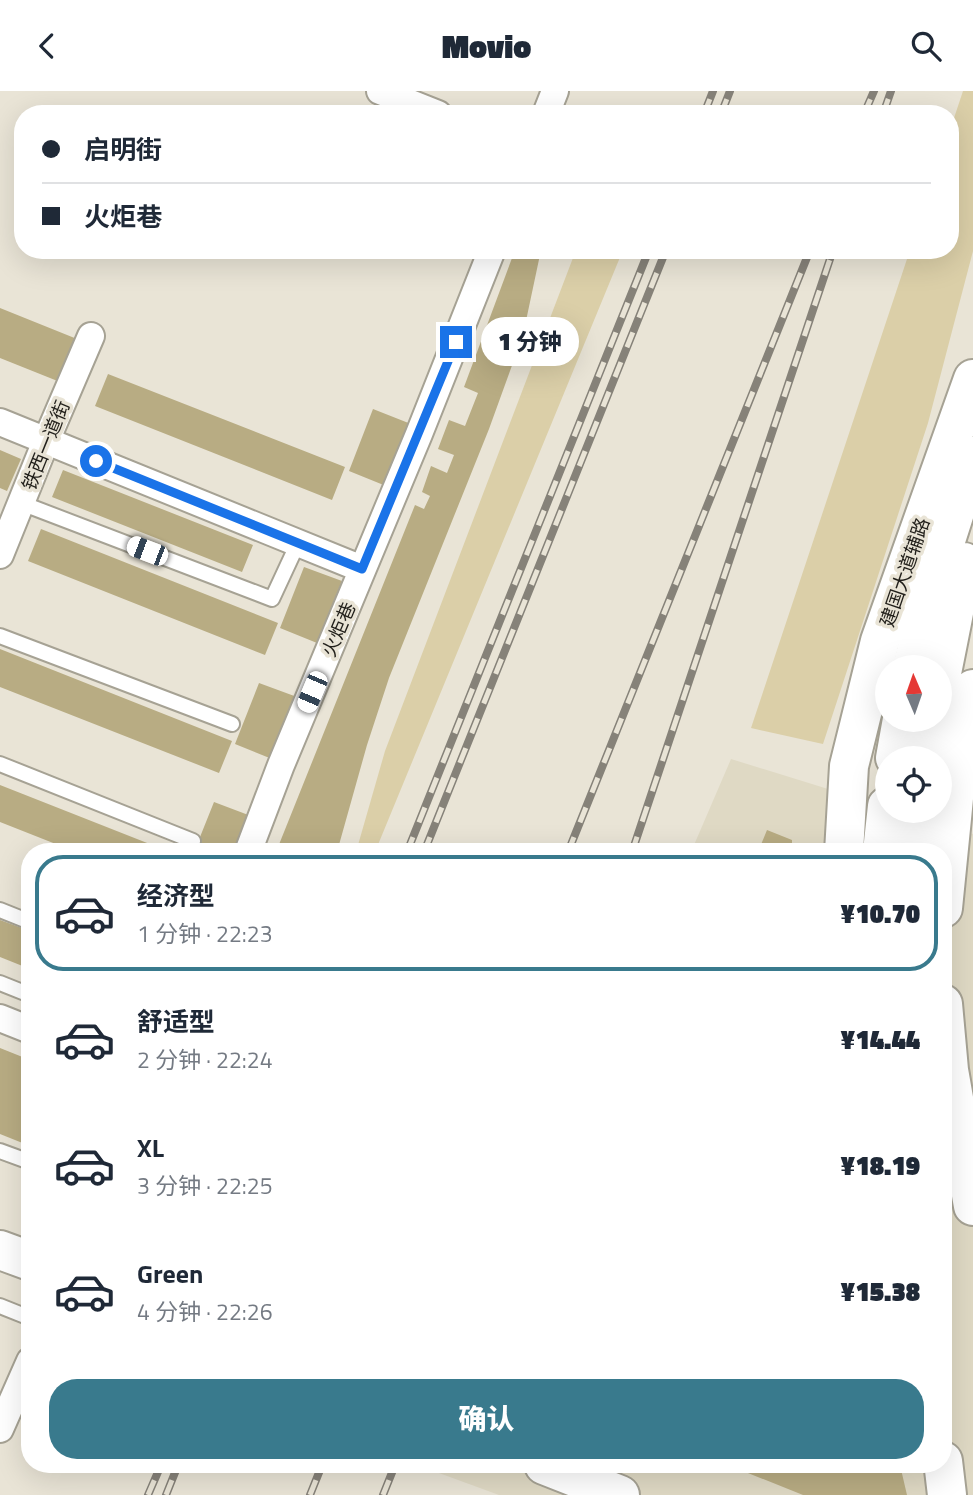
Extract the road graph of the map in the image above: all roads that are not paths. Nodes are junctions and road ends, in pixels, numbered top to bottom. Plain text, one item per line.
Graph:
1 (380, 91) edge
2 (415, 105) edge
3 (488, 259) edge
4 (91, 336) dead end
5 (973, 379) edge
6 (0, 422) edge
7 (46, 441) junction
8 (973, 456) edge
9 (21, 503) junction
10 (973, 537) edge
11 (298, 543) junction
12 (0, 555) edge
13 (362, 569) junction
14 (0, 636) edge
15 (915, 655) edge
16 (945, 655) edge
17 (973, 689) edge
18 (232, 724) dead end
19 (0, 764) edge
20 (964, 785) edge
21 (886, 823) edge
22 (915, 823) edge
23 (193, 842) dead end
24 (251, 843) edge
25 (845, 843) edge
26 (884, 843) edge
27 (913, 843) edge
28 (952, 855) edge
29 (0, 910) edge
30 (21, 918) edge
31 (0, 983) edge
32 (21, 991) edge
33 (0, 1019) edge
34 (21, 1027) edge
35 (952, 1087) edge
36 (0, 1151) edge
37 (21, 1159) edge
38 (973, 1206) edge
39 (0, 1249) edge
40 (21, 1257) edge
41 (0, 1306) edge
42 (21, 1314) edge
43 (21, 1381) edge
44 (0, 1429) edge
45 (564, 1473) edge
46 (944, 1473) edge
47 (620, 1495) edge
48 (947, 1495) edge

1 - 2 street
3 - 13 street, 火炬巷
4 - 7 street, 铁西一道街
5 - 25 main road, 建国大道辅路
6 - 7 street
7 - 9 street, 铁西一道街
7 - 11 street
8 - 15 main road
9 - 11 lane
9 - 12 street, 铁西一道街
10 - 16 main road
11 - 13 street
13 - 24 street, 火炬巷
14 - 18 lane
17 - 20 main road
19 - 23 lane
20 - 28 main road
21 - 26 main road
22 - 27 main road
29 - 30 lane
31 - 32 lane
33 - 34 street
35 - 38 main road
36 - 37 lane
39 - 40 main road
41 - 42 lane
43 - 44 street
45 - 47 main road
46 - 48 main road

